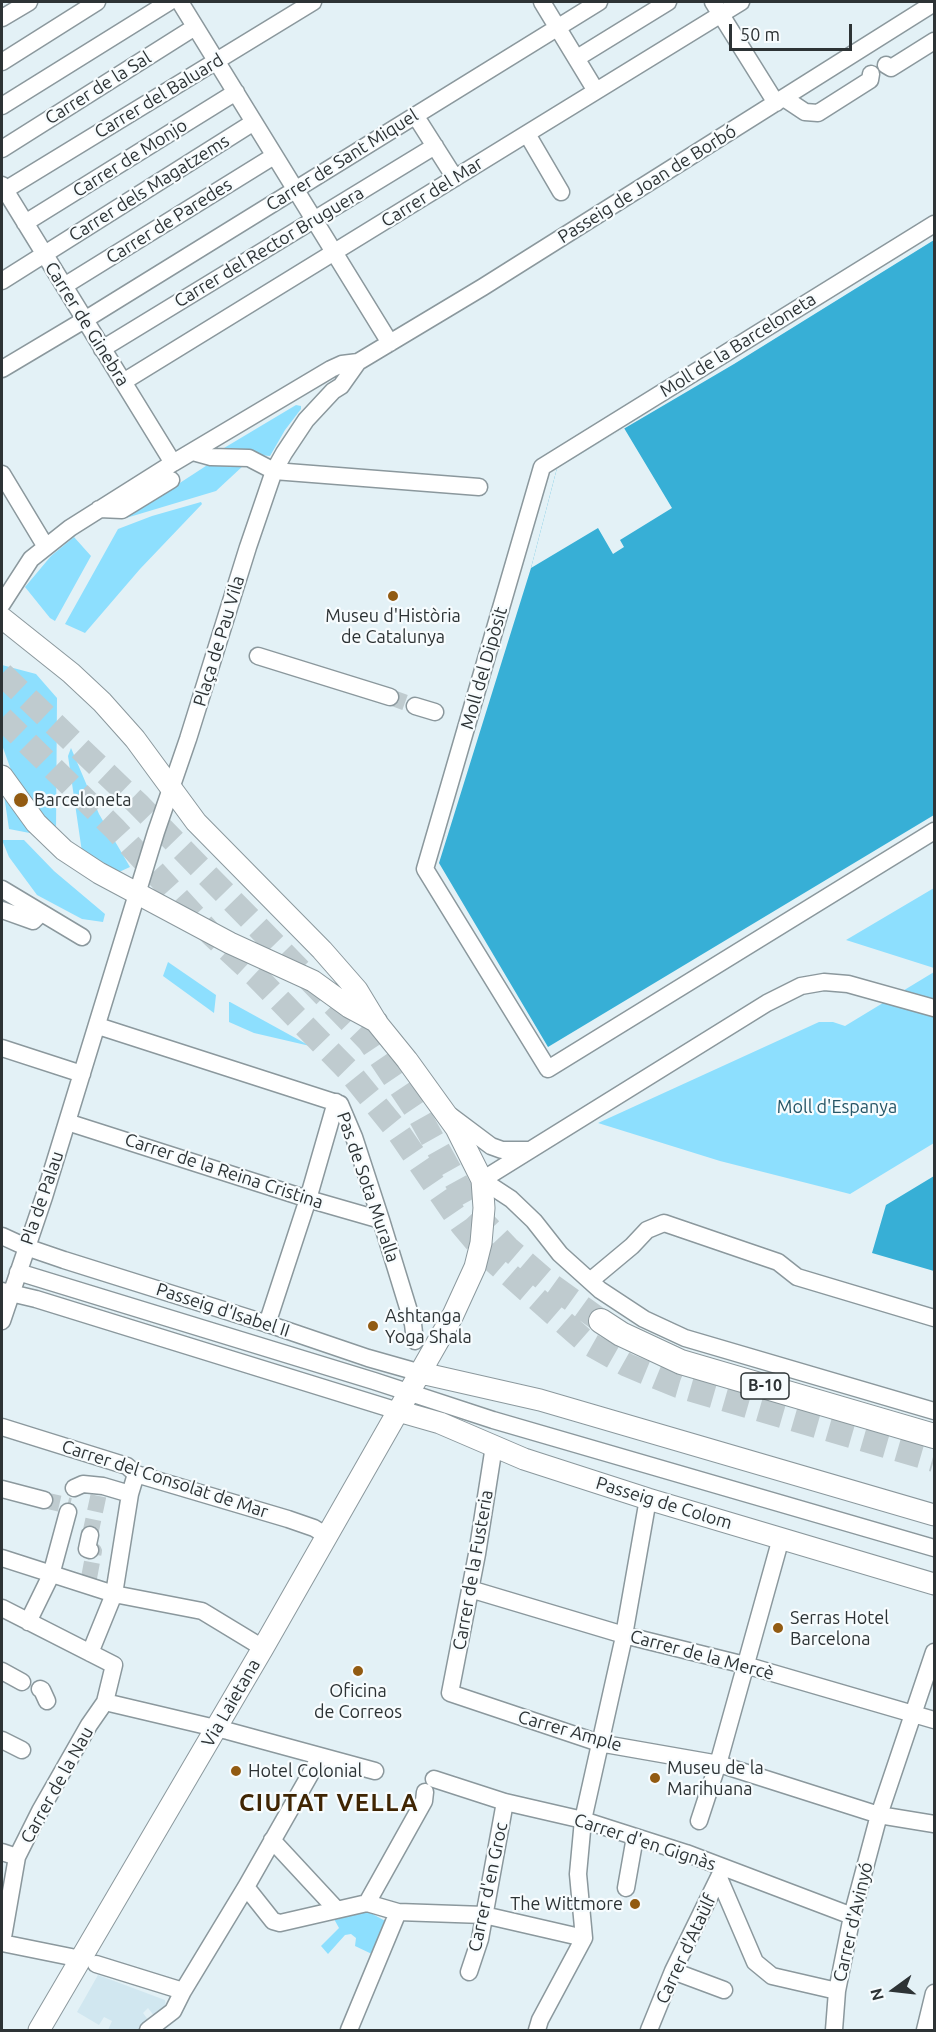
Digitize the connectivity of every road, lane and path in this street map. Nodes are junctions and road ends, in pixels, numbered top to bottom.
1 (29, 2) edge
2 (97, 2) edge
3 (169, 2) edge
4 (180, 2) edge
5 (313, 2) edge
6 (542, 2) edge
7 (599, 2) edge
8 (668, 2) edge
9 (741, 2) edge
10 (934, 3) edge
11 (717, 8) edge
12 (2, 18) edge
13 (195, 27) junction
14 (558, 27) junction
15 (934, 41) edge
16 (577, 58) junction
17 (216, 61) junction
18 (2, 62) edge
19 (886, 65) dead end
20 (871, 74) dead end
21 (596, 91) junction
22 (236, 92) junction
23 (780, 100) junction
24 (2, 106) edge
25 (415, 115) junction
26 (254, 122) junction
27 (530, 139) dead end
28 (435, 146) junction
29 (2, 149) edge
30 (274, 156) junction
31 (454, 178) junction
32 (3, 189) edge
33 (294, 190) junction
34 (561, 192) dead end
35 (314, 220) junction
36 (25, 223) junction
37 (934, 224) edge
38 (334, 253) junction
39 (44, 255) junction
40 (2, 281) edge
41 (64, 286) junction
42 (84, 320) junction
43 (390, 343) junction
44 (102, 349) junction
45 (358, 362) junction
46 (2, 369) edge
47 (123, 382) junction
48 (193, 452) junction
49 (173, 463) junction
50 (542, 467) joint
51 (274, 471) junction
52 (2, 474) edge
53 (171, 480) dead end
54 (479, 487) dead end
55 (267, 491) joint
56 (99, 509) junction
57 (46, 547) junction
58 (2, 604) edge
59 (2, 618) edge
60 (258, 656) dead end
61 (390, 697) tunnel mouth
62 (415, 706) tunnel mouth
63 (435, 712) dead end
64 (2, 776) edge
65 (171, 790) junction
66 (934, 831) edge
67 (2, 889) edge
68 (137, 895) junction
69 (2, 910) edge
70 (41, 913) junction
71 (82, 937) dead end
72 (934, 1008) edge
73 (377, 1023) junction
74 (98, 1026) junction
75 (2, 1048) edge
76 (82, 1074) junction
77 (336, 1102) junction
78 (444, 1109) junction
79 (67, 1122) junction
80 (529, 1150) junction
81 (482, 1180) junction
82 (308, 1199) junction
83 (381, 1220) junction
84 (2, 1236) edge
85 (26, 1247) junction
86 (18, 1272) junction
87 (590, 1281) junction
88 (6, 1292) edge
89 (934, 1318) edge
90 (2, 1321) edge
91 (601, 1321) tunnel mouth
92 (267, 1324) junction
93 (415, 1341) dead end
94 (421, 1373) junction
95 (410, 1392) junction
96 (398, 1411) junction
97 (934, 1411) edge
98 (2, 1427) edge
99 (934, 1436) edge
100 (494, 1446) junction
101 (108, 1460) junction
102 (136, 1474) junction
103 (75, 1488) tunnel mouth
104 (2, 1489) edge
105 (101, 1490) junction
106 (130, 1494) junction
107 (648, 1498) junction
108 (44, 1500) tunnel mouth
109 (68, 1512) dead end
110 (934, 1515) edge
111 (327, 1536) junction
112 (781, 1538) junction
113 (934, 1548) edge
114 (2, 1558) edge
115 (51, 1575) junction
116 (934, 1584) edge
117 (470, 1589) junction
118 (114, 1594) junction
119 (2, 1608) edge
120 (28, 1622) junction
121 (624, 1635) junction
122 (263, 1648) junction
123 (934, 1652) edge
124 (90, 1653) junction
125 (745, 1665) junction
126 (2, 1671) edge
127 (22, 1682) dead end
128 (450, 1693) joint
129 (105, 1702) junction
130 (912, 1713) junction
131 (934, 1720) edge
132 (216, 1728) junction
133 (2, 1740) edge
134 (599, 1743) junction
135 (21, 1750) dead end
136 (320, 1757) junction
137 (719, 1764) junction
138 (375, 1771) dead end
139 (505, 1802) junction
140 (879, 1815) junction
141 (583, 1820) junction
142 (699, 1821) dead end
143 (934, 1824) edge
144 (635, 1837) junction
145 (272, 1840) junction
146 (9, 1855) edge
147 (721, 1873) junction
148 (246, 1887) junction
149 (626, 1888) dead end
150 (368, 1904) junction
151 (337, 1910) junction
152 (398, 1912) junction
153 (484, 1915) junction
154 (852, 1916) junction
155 (584, 1938) junction
156 (2, 1943) edge
157 (89, 1961) junction
158 (673, 1971) junction
159 (469, 1972) dead end
160 (724, 1990) dead end
161 (183, 1991) junction
162 (837, 1991) junction
163 (934, 1993) edge
164 (39, 2031) edge
165 (148, 2031) edge
166 (349, 2031) edge
167 (537, 2031) edge
168 (649, 2031) edge
169 (834, 2031) edge
170 (925, 2031) edge

1 - 12 street
2 - 18 street
3 - 24 street
4 - 13 street
5 - 17 street, Carrer del Baluard
6 - 14 street
7 - 14 street, Carrer de Sant Miquel
8 - 16 street
9 - 11 street, Carrer del Mar
10 - 23 street, Passeig de Joan de Borbó
11 - 21 street, Carrer del Mar
11 - 23 street
13 - 17 street
13 - 29 street, Carrer de la Sal
14 - 16 street
14 - 25 street, Carrer de Sant Miquel
15 - 19 street
16 - 21 street
17 - 22 street
17 - 32 street, Carrer del Baluard
20 - 23 street
21 - 31 street, Carrer del Mar
22 - 26 street
22 - 36 street, Carrer de Monjo
23 - 43 street, Passeig de Joan de Borbó
25 - 28 street
25 - 33 street, Carrer de Sant Miquel
26 - 30 street
26 - 39 street, Carrer dels Magatzems
27 - 34 street
28 - 31 street
28 - 35 street, Carrer del Rector Bruguera
30 - 33 street
30 - 41 street, Carrer de Paredes
31 - 38 street, Carrer del Mar
32 - 36 street, Carrer de Ginebra
33 - 35 street
33 - 42 street, Carrer de Sant Miquel
35 - 38 street
35 - 44 street, Carrer del Rector Bruguera
36 - 39 street, Carrer de Ginebra
37 - 50 street, Moll de la Barceloneta
38 - 43 street
38 - 47 street, Carrer del Mar
39 - 40 street, Carrer dels Magatzems
39 - 41 street, Carrer de Ginebra
41 - 42 street, Carrer de Ginebra
42 - 44 street, Carrer de Ginebra
42 - 46 street, Carrer de Sant Miquel
43 - 45 street, Passeig de Joan de Borbó
44 - 47 street, Carrer de Ginebra
45 - 48 street, Passeig de Joan de Borbó
45 - 51 street, Passeig de Joan de Borbó
47 - 49 street, Carrer de Ginebra
48 - 49 street
48 - 51 street
49 - 56 street
50 - 66 street, Moll del Dipòsit
51 - 54 street
51 - 55 street, Passeig de Joan de Borbó
52 - 57 street
53 - 56 street
55 - 65 street, Plaça de Pau Vila
56 - 57 street
57 - 58 street
59 - 65 main road
60 - 61 street
62 - 63 street
64 - 68 main road
65 - 68 street, Plaça de Pau Vila
65 - 73 main road
67 - 70 street
68 - 73 main road
68 - 74 street, Pla de Palau
69 - 70 street
70 - 71 street
72 - 80 street
73 - 78 main road
74 - 76 street, Pla de Palau
74 - 77 street, Pas de Sota Muralla
75 - 76 street
76 - 79 street, Pla de Palau
77 - 82 street
77 - 83 street, Pas de Sota Muralla
78 - 80 street
78 - 81 main road
79 - 82 street, Carrer de la Reina Cristina
79 - 85 street, Pla de Palau
80 - 81 street
81 - 87 street
81 - 94 main road
82 - 83 street, Carrer de la Reina Cristina
82 - 92 street
83 - 93 street, Pas de Sota Muralla
84 - 85 street, Passeig d'Isabel II
85 - 86 street, Pla de Palau
85 - 92 street, Passeig d'Isabel II
86 - 88 street, Pla de Palau
86 - 95 street, Passeig d'Isabel II
87 - 89 street
87 - 97 street
88 - 90 street, Pla de Palau
88 - 96 street
91 - 99 highway, B-10
92 - 94 street, Passeig d'Isabel II
94 - 95 main road, Via Laietana
94 - 110 main road
95 - 96 main road, Via Laietana
95 - 113 street, Passeig de Colom
96 - 100 main road, Passeig de Colom
96 - 111 main road, Via Laietana
98 - 101 street, Carrer del Consolat de Mar
100 - 107 main road, Passeig de Colom
100 - 117 street, Carrer de la Fusteria
101 - 102 street, Carrer del Consolat de Mar
101 - 105 street
102 - 106 street
102 - 111 street, Carrer del Consolat de Mar
103 - 105 street, Carrer del Consolat de Mar
104 - 108 street
105 - 106 street, Carrer del Consolat de Mar
106 - 118 street
107 - 112 main road, Passeig de Colom
107 - 121 street
109 - 115 street
111 - 122 main road, Via Laietana
112 - 116 main road, Passeig de Colom
112 - 125 street
114 - 115 street
115 - 118 street
115 - 120 street
117 - 121 street, Carrer de la Mercè
117 - 128 street, Carrer de la Fusteria
118 - 122 street
118 - 124 street
119 - 120 street
120 - 124 street
121 - 125 street, Carrer de la Mercè
121 - 134 street
122 - 132 main road, Via Laietana
123 - 130 street, Carrer d'Avinyó
124 - 129 street, Carrer de la Nau
125 - 130 street, Carrer de la Mercè
125 - 137 street
126 - 127 street
128 - 134 street, Carrer Ample
129 - 132 street
129 - 146 street, Carrer de la Nau
130 - 131 street, Carrer de la Mercè
130 - 140 street, Carrer d'Avinyó
132 - 136 street
132 - 157 main road, Via Laietana
133 - 135 street
134 - 137 street, Carrer Ample
134 - 141 street
136 - 138 street
136 - 145 street
137 - 140 street, Carrer Ample
137 - 142 street
139 - 141 street, Carrer d'en Gignàs
139 - 150 street, Carrer d'en Gignàs
139 - 153 street, Carrer d'en Groc
140 - 143 street, Carrer Ample
140 - 154 street, Carrer d'Avinyó
141 - 144 street, Carrer d'en Gignàs
141 - 155 street
144 - 147 street, Carrer d'en Gignàs
144 - 149 street
145 - 148 street
145 - 151 street
146 - 156 street, Carrer de la Nau
147 - 154 street, Carrer d'en Gignàs
147 - 158 street, Carrer d'Ataülf
147 - 162 street
148 - 151 street
148 - 161 street
150 - 151 street
150 - 152 street
152 - 153 street
152 - 166 street
153 - 155 street
153 - 159 street, Carrer d'en Groc
154 - 162 street, Carrer d'Avinyó
155 - 167 street
156 - 157 street
157 - 161 street
157 - 164 main road, Via Laietana
158 - 160 street
158 - 168 street, Carrer d'Ataülf
161 - 165 street
162 - 169 street, Carrer d'Avinyó
163 - 170 street

